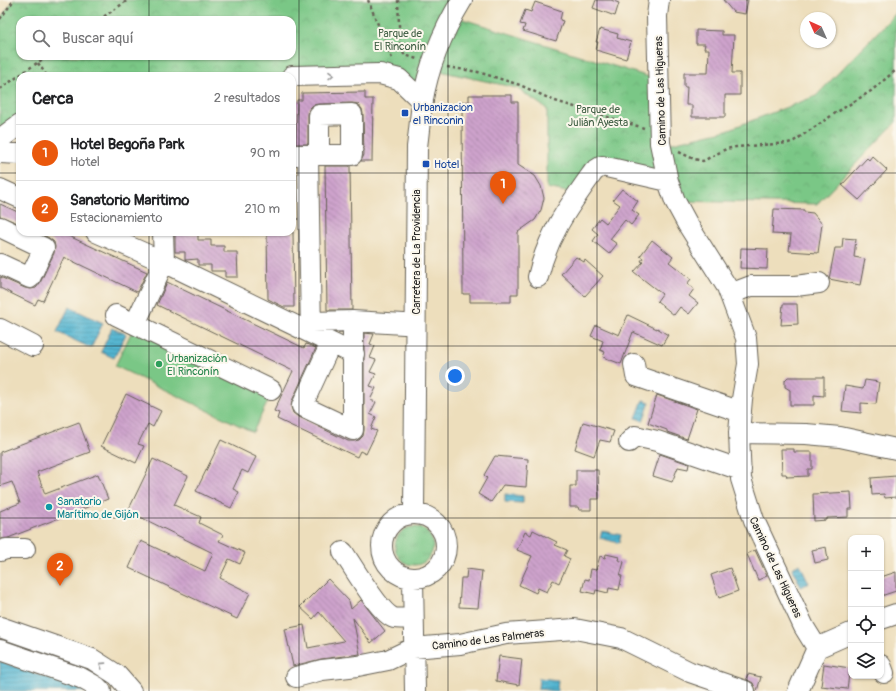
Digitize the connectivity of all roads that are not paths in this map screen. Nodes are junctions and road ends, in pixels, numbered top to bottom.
1 (462, 0) edge
2 (659, 0) edge
3 (296, 76) edge
4 (423, 102) junction
5 (16, 127) edge
6 (0, 139) edge
7 (0, 153) edge
8 (16, 154) edge
9 (306, 155) edge
10 (668, 181) junction
11 (0, 188) edge
12 (16, 196) edge
13 (0, 227) edge
14 (16, 235) edge
15 (19, 236) edge
16 (105, 236) edge
17 (164, 236) edge
18 (164, 262) junction
19 (0, 264) edge
20 (538, 277) dead end
21 (819, 283) dead end
22 (730, 294) junction
23 (116, 315) dead end
24 (353, 321) junction
25 (135, 324) junction
26 (404, 324) dead end
27 (311, 327) junction
28 (0, 329) edge
29 (331, 343) junction
30 (33, 346) dead end
31 (354, 354) junction
32 (634, 364) dead end
33 (271, 390) dead end
34 (741, 412) junction
35 (739, 433) junction
36 (628, 442) dead end
37 (896, 449) edge
38 (741, 470) junction
39 (414, 513) junction
40 (25, 549) dead end
41 (0, 551) edge
42 (343, 552) dead end
43 (413, 579) junction
44 (896, 614) edge
45 (413, 618) junction
46 (884, 618) edge
47 (0, 627) edge
48 (848, 634) edge
49 (413, 648) junction
50 (817, 648) junction
51 (0, 650) edge
52 (296, 677) dead end
53 (101, 691) edge
54 (131, 691) edge
55 (414, 691) edge
56 (745, 691) edge
57 (798, 691) edge

1 - 4 street, Carretera de La Providencia
2 - 10 street, Camino de Las Higueras
3 -> 4 street
4 - 39 street, Carretera de La Providencia
5 - 6 street
7 - 8 street
9 - 27 street
10 - 20 street
10 - 22 street, Camino de Las Higueras
11 - 12 street
13 - 14 street
15 - 19 street
16 - 18 street
17 - 18 street
18 - 25 street
18 - 27 street
21 - 22 street
22 - 34 street, Camino de Las Higueras
23 - 25 street
24 - 26 street
24 - 27 street
24 - 31 street
25 - 33 street
27 - 29 street
28 - 30 street
29 - 31 street
29 - 31 street
32 - 34 street
34 - 35 street, Camino de Las Higueras
35 - 37 street
35 - 38 street, Camino de Las Higueras
36 - 38 street
38 - 50 street, Camino de Las Higueras
39 - 43 street
39 - 43 street
40 - 41 street
42 - 45 street
43 - 45 street
44 - 46 street
45 - 49 street
54 -> 47 street
48 - 50 street
49 - 52 street, Camino de Las Palmeras
49 - 55 street
49 - 56 street, Camino de Las Palmeras
50 - 57 street
51 - 53 street

